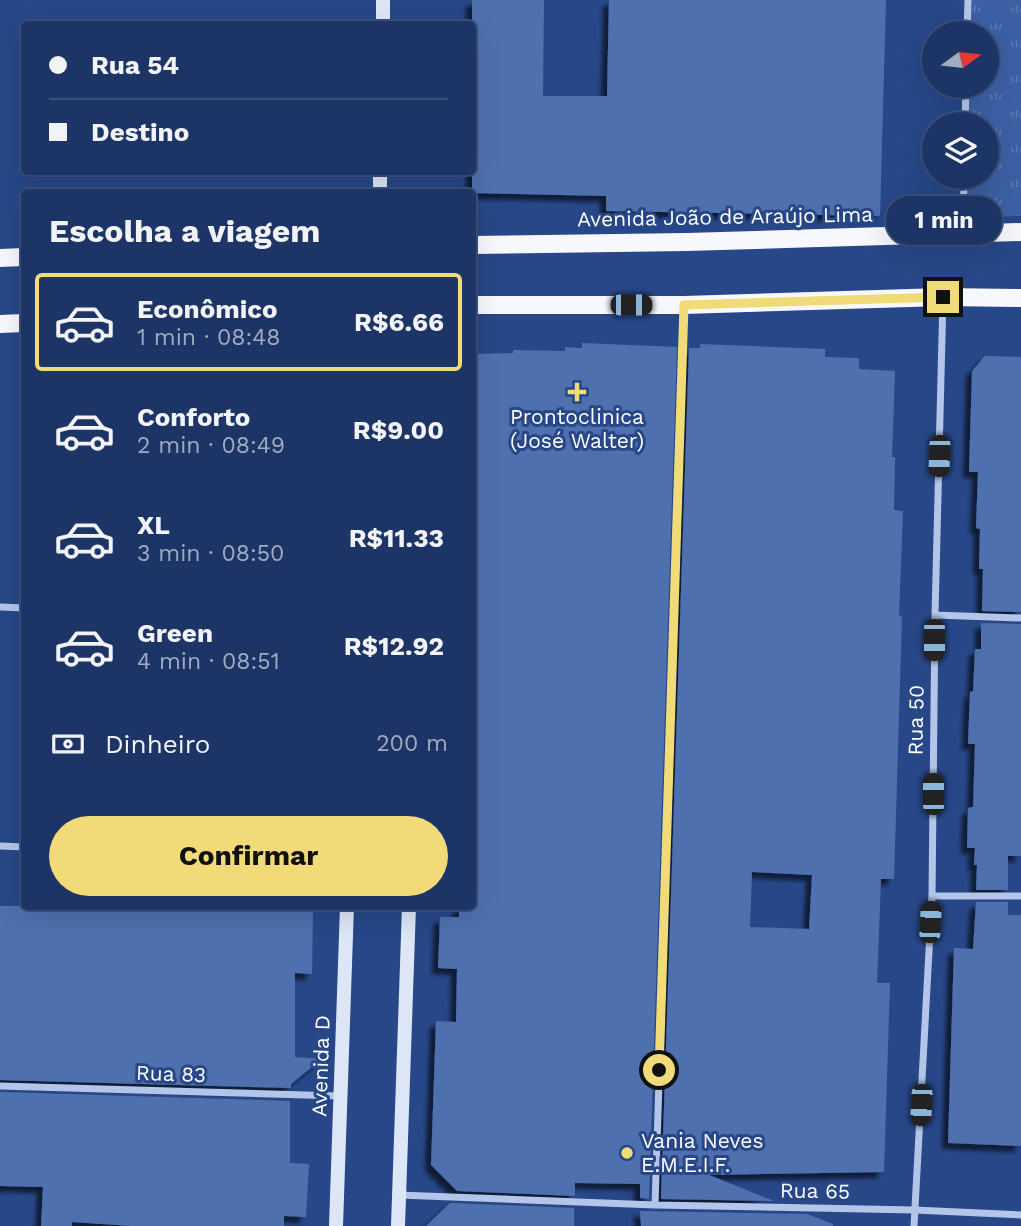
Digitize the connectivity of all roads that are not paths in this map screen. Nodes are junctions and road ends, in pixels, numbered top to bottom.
1 (383, 0) edge
2 (968, 0) edge
3 (383, 21) edge
4 (967, 21) edge
5 (964, 189) edge
6 (1021, 232) edge
7 (963, 233) junction
8 (476, 245) edge
9 (21, 257) edge
10 (0, 258) edge
11 (943, 297) junction
12 (1021, 298) edge
13 (476, 305) edge
14 (684, 305) junction
15 (21, 323) edge
16 (0, 324) edge
17 (0, 607) edge
18 (21, 608) edge
19 (935, 615) junction
20 (1021, 618) edge
21 (0, 846) edge
22 (21, 847) edge
23 (932, 896) junction
24 (1021, 896) edge
25 (347, 910) edge
26 (409, 910) edge
27 (0, 1086) edge
28 (341, 1096) junction
29 (399, 1195) junction
30 (655, 1205) junction
31 (915, 1210) junction
32 (1021, 1215) edge
33 (336, 1226) edge
34 (398, 1226) edge
35 (914, 1226) edge

1 - 3 main road
2 - 4 street
5 - 7 street
6 - 7 main road, Avenida João de Araújo Lima
7 - 8 main road, Avenida João de Araújo Lima
9 - 10 main road
11 - 12 main road
11 - 14 main road
11 - 19 street, Rua 50
13 - 14 main road
14 - 30 street
15 - 16 main road
17 - 18 street
19 - 20 street
19 - 23 street, Rua 50
21 - 22 street
23 - 24 street
23 - 31 street, Rua 50
25 - 28 main road, Avenida D
26 - 29 main road
27 - 28 street, Rua 83
28 - 33 main road, Avenida D
29 - 30 street, Rua 65
29 - 34 main road
30 - 31 street, Rua 65
31 - 32 street, Rua 65
31 - 35 street, Rua 50

